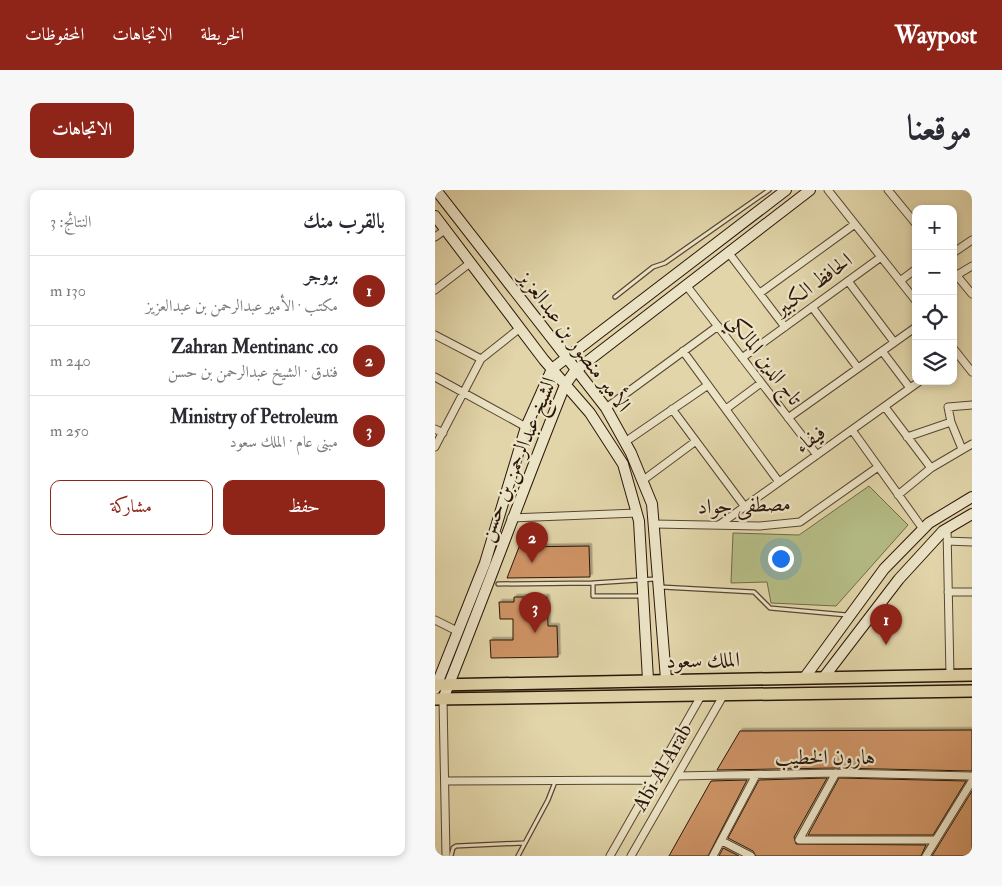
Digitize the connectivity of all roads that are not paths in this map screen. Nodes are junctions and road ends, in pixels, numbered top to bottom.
1 (436, 190) edge
2 (769, 190) edge
3 (810, 190) edge
4 (828, 190) edge
5 (892, 191) edge
6 (780, 192) edge
7 (755, 214) junction
8 (435, 216) edge
9 (912, 218) edge
10 (855, 224) junction
11 (764, 225) junction
12 (445, 230) junction
13 (435, 237) edge
14 (972, 240) edge
15 (957, 250) edge
16 (728, 252) junction
17 (881, 256) junction
18 (470, 263) junction
19 (972, 266) edge
20 (912, 272) edge
21 (957, 272) edge
22 (957, 275) edge
23 (848, 281) junction
24 (900, 281) junction
25 (686, 285) junction
26 (435, 290) edge
27 (759, 293) junction
28 (972, 294) edge
29 (912, 296) edge
30 (615, 297) dead end
31 (812, 307) junction
32 (718, 326) junction
33 (785, 327) junction
34 (520, 328) junction
35 (912, 329) edge
36 (435, 335) edge
37 (894, 342) junction
38 (683, 351) junction
39 (882, 351) junction
40 (957, 355) edge
41 (742, 358) junction
42 (481, 359) junction
43 (566, 359) junction
44 (858, 368) junction
45 (552, 369) junction
46 (575, 371) junction
47 (972, 372) edge
48 (435, 377) edge
49 (761, 383) junction
50 (565, 385) junction
51 (708, 385) junction
52 (914, 385) edge
53 (910, 388) junction
54 (463, 392) junction
55 (972, 405) edge
56 (885, 407) junction
57 (606, 408) junction
58 (726, 409) junction
59 (672, 410) junction
60 (788, 418) junction
61 (951, 422) junction
62 (526, 427) junction
63 (435, 429) edge
64 (852, 430) junction
65 (443, 433) junction
66 (907, 437) junction
67 (696, 441) junction
68 (625, 442) junction
69 (972, 444) edge
70 (435, 447) edge
71 (962, 450) junction
72 (817, 456) junction
73 (878, 467) junction
74 (931, 468) junction
75 (642, 480) junction
76 (779, 482) junction
77 (898, 495) junction
78 (972, 497) edge
79 (745, 506) junction
80 (637, 513) junction
81 (972, 514) edge
82 (511, 518) junction
83 (654, 524) junction
84 (719, 525) junction
85 (923, 529) junction
86 (947, 529) junction
87 (947, 542) junction
88 (972, 542) edge
89 (642, 580) junction
90 (593, 583) junction
91 (659, 583) junction
92 (498, 584) dead end
93 (948, 592) junction
94 (972, 592) edge
95 (643, 596) junction
96 (851, 616) junction
97 (435, 620) edge
98 (457, 631) junction
99 (829, 647) junction
100 (841, 654) junction
101 (972, 675) edge
102 (950, 676) junction
103 (805, 677) junction
104 (824, 677) junction
105 (666, 679) junction
106 (648, 680) junction
107 (439, 686) edge
108 (972, 692) edge
109 (701, 696) junction
110 (723, 696) junction
111 (439, 699) edge
112 (836, 773) junction
113 (756, 775) junction
114 (677, 776) junction
115 (972, 776) edge
116 (653, 780) junction
117 (445, 781) junction
118 (972, 781) edge
119 (555, 782) junction
120 (935, 840) junction
121 (722, 841) junction
122 (524, 843) junction
123 (446, 856) edge
124 (451, 856) edge
125 (518, 856) edge
126 (610, 856) edge
127 (631, 856) edge
128 (713, 856) edge
129 (751, 856) edge
130 (926, 856) edge

1 - 43 street, الأمير منصور بن عبدالعزيز
2 - 30 lane
3 - 11 street, الشيخ عبدالرحمن بن حسن
4 - 10 street
5 - 9 street
6 - 7 street, الشيخ عبدالرحمن بن حسن
7 - 11 street
7 - 43 street, الشيخ عبدالرحمن بن حسن
8 - 12 street, الأمير منصور بن عبدالعزيز
10 - 17 street
10 - 27 street
11 - 16 street, الشيخ عبدالرحمن بن حسن
12 - 13 street
12 - 18 street, الأمير منصور بن عبدالعزيز
14 - 15 street
16 - 25 street, الشيخ عبدالرحمن بن حسن
16 - 27 street
17 - 23 street, الحافظ الكبير
17 - 24 street
18 - 26 street
18 - 34 street, الأمير منصور بن عبدالعزيز
19 - 21 street
20 - 24 street
22 - 28 street
23 - 31 street, الحافظ الكبير
23 - 37 street
24 - 29 street
25 - 32 street, تاج الدين المالكي
25 - 46 street, الشيخ عبدالرحمن بن حسن
27 - 33 street
31 - 33 street, الحافظ الكبير
31 - 44 street
32 - 38 street
32 - 41 street, تاج الدين المالكي
33 - 41 street, الحافظ الكبير
34 - 42 street
34 - 45 street, الأمير منصور بن عبدالعزيز
35 - 37 street
36 - 42 street
37 - 39 street
38 - 51 street
38 - 57 street
39 - 44 street
39 - 53 street
40 - 47 street
41 - 49 street, تاج الدين المالكي
42 - 54 street
43 - 45 street, الشيخ عبدالرحمن بن حسن
43 - 46 street, الأمير منصور بن عبدالعزيز
44 - 60 street
45 - 50 street, الأمير منصور بن عبدالعزيز
45 - 62 street, الشيخ عبدالرحمن بن حسن
46 - 50 street, الشيخ عبدالرحمن بن حسن
46 - 57 street, الأمير منصور بن عبدالعزيز
48 - 54 street
49 - 58 street
49 - 60 street, تاج الدين المالكي
50 - 80 street, الأمير منصور بن عبدالعزيز
50 - 82 street, الشيخ عبدالرحمن بن حسن
51 - 58 street
51 - 59 street
52 - 53 street, فيفاء
53 - 56 street, فيفاء
54 - 62 street
54 - 65 street
55 - 61 street
56 - 64 street, فيفاء
56 - 66 street
57 - 68 street, الأمير منصور بن عبدالعزيز
58 - 76 street
59 - 67 street
59 - 68 street
60 - 72 street, تاج الدين المالكي
61 - 66 street
61 - 71 street
62 - 98 street, الشيخ عبدالرحمن بن حسن
63 - 65 street
64 - 72 street, فيفاء
64 - 73 street
65 - 70 street
66 - 74 street
67 - 75 street
67 - 79 street
68 - 75 street, الأمير منصور بن عبدالعزيز
69 - 71 street
71 - 74 street
72 - 76 street, فيفاء
73 - 77 street
73 - 84 street, مصطفى جواد
74 - 77 street
75 - 83 street, الأمير منصور بن عبدالعزيز
76 - 79 street, فيفاء
77 - 85 street
78 - 85 street
79 - 84 street, فيفاء
80 - 82 street
80 - 89 street, الأمير منصور بن عبدالعزيز
81 - 86 street
82 - 107 street, الشيخ عبدالرحمن بن حسن
83 - 84 street, مصطفى جواد
83 - 91 street, الأمير منصور بن عبدالعزيز
85 - 96 street
86 - 87 street
86 - 100 street
87 - 88 street
87 - 93 street
89 - 90 lane
89 - 91 lane
89 - 95 street, الأمير منصور بن عبدالعزيز
90 - 92 lane
90 - 95 lane
91 - 96 lane
91 - 105 street, الأمير منصور بن عبدالعزيز
93 - 94 street
93 - 102 street
95 - 106 street, الأمير منصور بن عبدالعزيز
96 - 99 street
97 - 98 street
98 - 107 street, الشيخ عبدالرحمن بن حسن
99 - 100 street
99 - 103 street
100 - 104 street
101 - 102 main road, الملك سعود
102 - 104 main road, الملك سعود
103 - 104 main road, الملك سعود
103 - 105 main road, الملك سعود
105 - 106 main road, الملك سعود
106 - 107 main road, الملك سعود
107 - 111 street, الشيخ عبدالرحمن بن حسن
108 - 110 main road, الملك سعود
109 - 110 main road, الملك سعود
109 - 111 main road, الملك سعود
109 - 116 street
110 - 114 street, Abi Al Arab
111 - 117 street
112 - 113 street, هارون الخطيب
112 - 115 street, هارون الخطيب
112 - 120 street
113 - 114 street, هارون الخطيب
113 - 121 street
114 - 127 street, Abi Al Arab
116 - 119 street
116 - 126 street
117 - 119 street
117 - 123 street
118 - 120 street
119 - 122 lane
120 - 130 street
121 - 128 street
121 - 129 street
122 - 124 lane
122 - 125 lane

